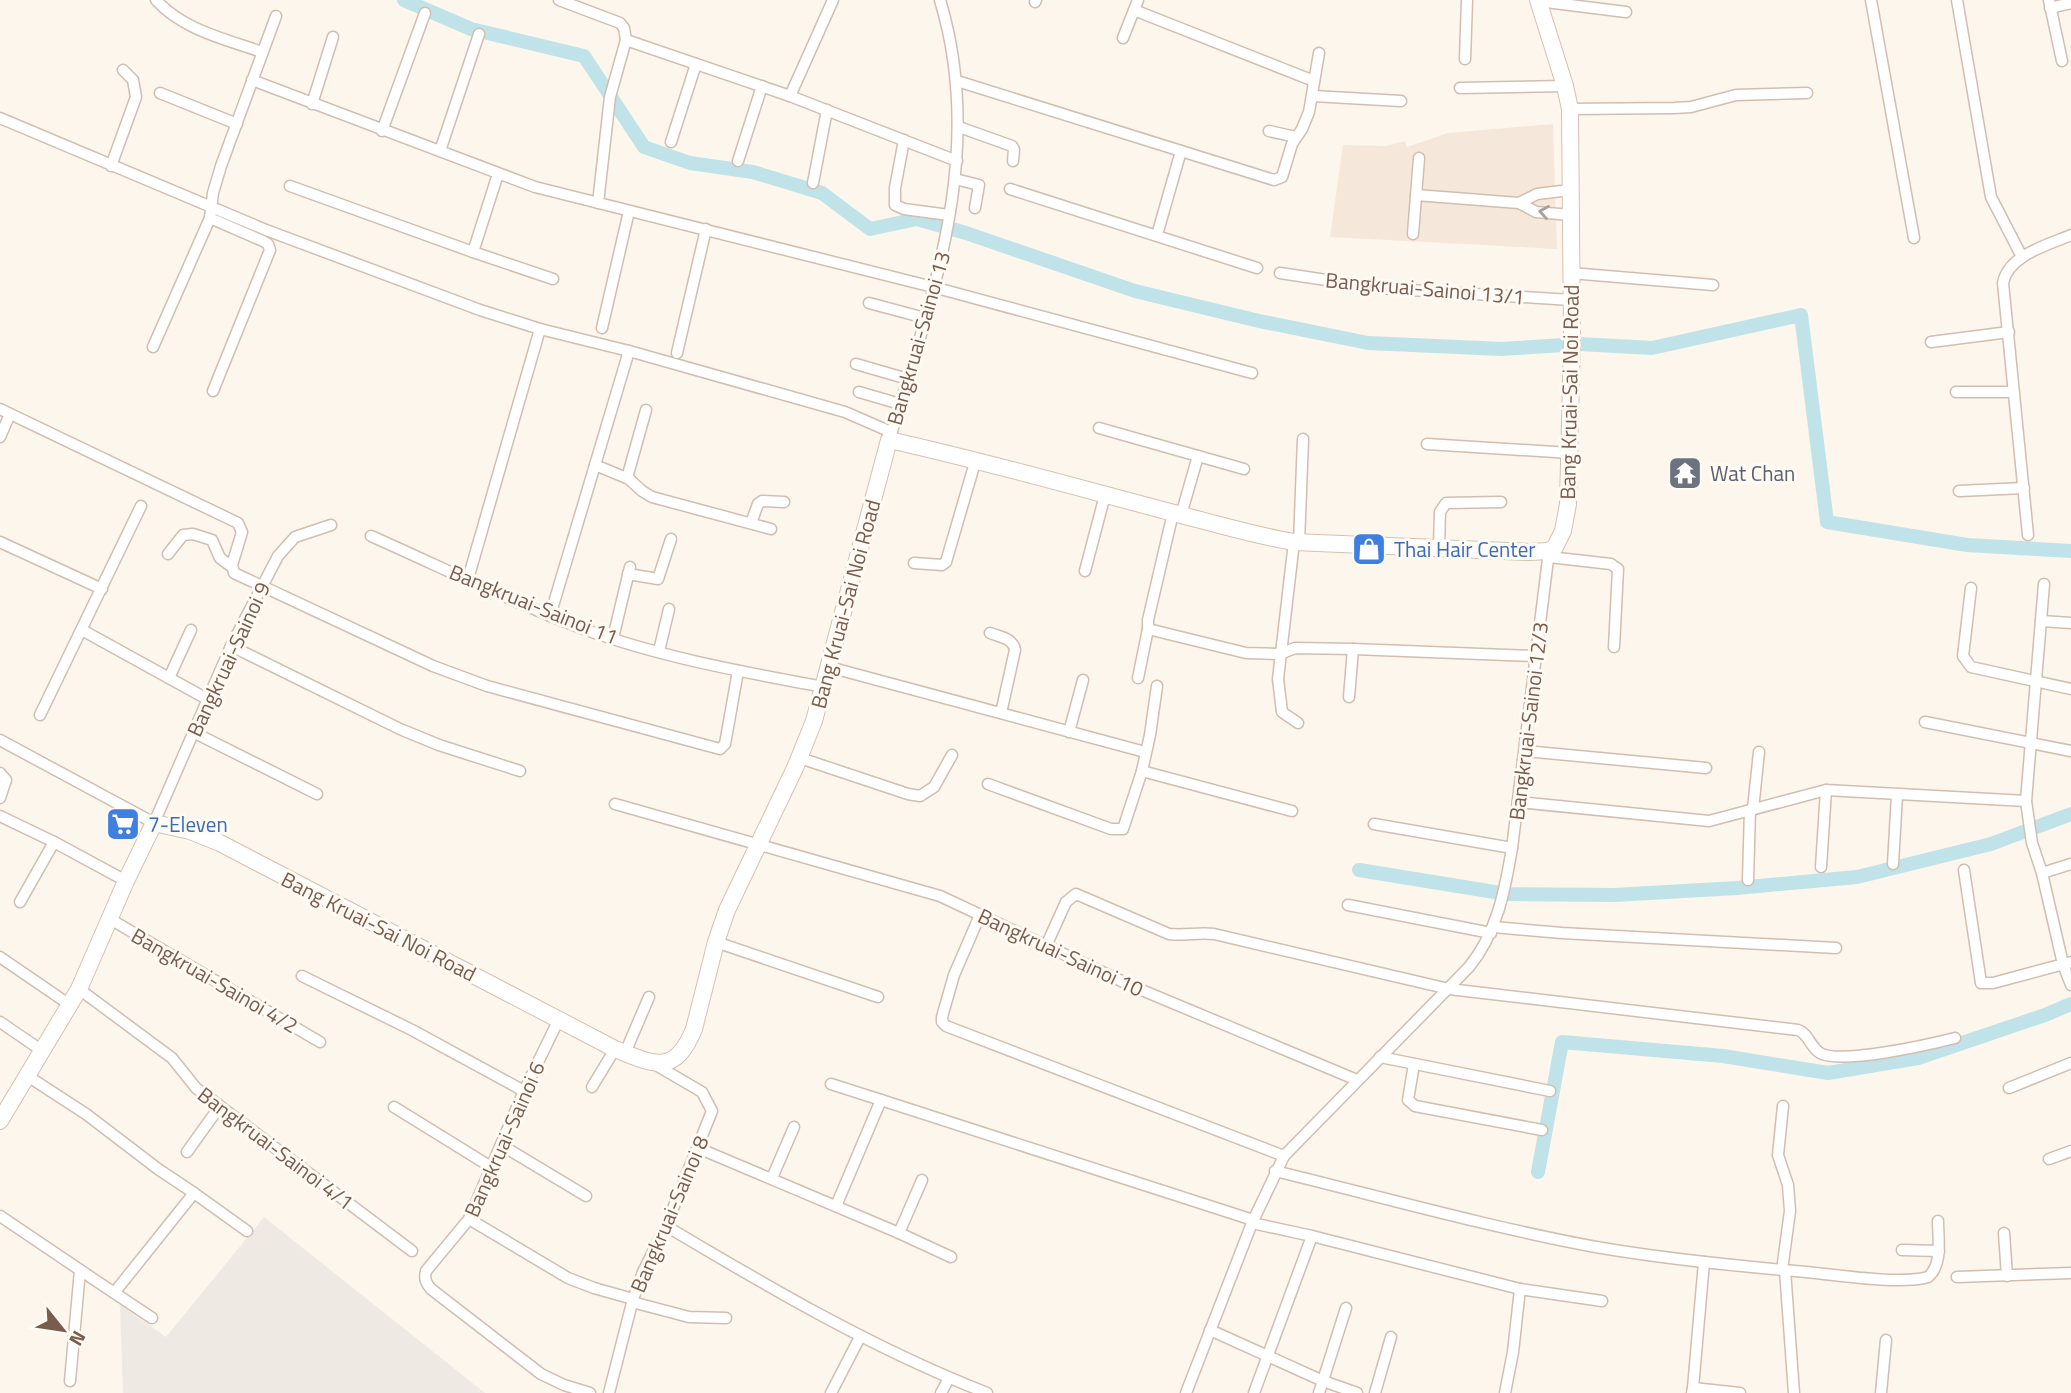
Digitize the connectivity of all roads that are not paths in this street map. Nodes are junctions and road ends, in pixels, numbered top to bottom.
1 (156, 0) edge
2 (558, 0) edge
3 (832, 0) edge
4 (940, 0) edge
5 (1468, 0) edge
6 (1538, 0) edge
7 (1871, 0) edge
8 (1957, 0) edge
9 (2071, 3) edge
10 (2050, 4) edge
11 (591, 5) edge
12 (1136, 5) edge
13 (1626, 12) dead end
14 (425, 13) dead end
15 (276, 16) dead end
16 (480, 34) dead end
17 (333, 37) dead end
18 (1123, 38) dead end
19 (626, 40) junction
20 (262, 52) junction
21 (1319, 53) dead end
22 (1465, 60) dead end
23 (2062, 61) dead end
24 (696, 64) junction
25 (123, 70) dead end
26 (253, 80) junction
27 (957, 81) junction
28 (1314, 81) junction
29 (762, 86) junction
30 (1565, 86) junction
31 (1460, 88) dead end
32 (160, 93) dead end
33 (1807, 93) dead end
34 (790, 96) junction
35 (1313, 96) junction
36 (1401, 101) dead end
37 (312, 104) junction
38 (1570, 109) junction
39 (827, 110) junction
40 (0, 118) edge
41 (237, 124) junction
42 (959, 127) junction
43 (383, 131) junction
44 (1269, 131) dead end
45 (1296, 137) junction
46 (904, 140) junction
47 (671, 142) dead end
48 (440, 151) junction
49 (1181, 151) junction
50 (1419, 158) dead end
51 (738, 161) dead end
52 (957, 161) junction
53 (1013, 161) dead end
54 (111, 166) junction
55 (498, 174) junction
56 (955, 179) junction
57 (813, 183) dead end
58 (290, 186) dead end
59 (1010, 189) dead end
60 (1570, 190) junction
61 (1416, 195) junction
62 (598, 203) junction
63 (1519, 203) junction
64 (212, 205) junction
65 (975, 208) dead end
66 (629, 211) junction
67 (1571, 215) junction
68 (949, 218) junction
69 (706, 229) junction
70 (1413, 234) dead end
71 (1157, 235) junction
72 (2071, 235) edge
73 (1914, 237) dead end
74 (473, 252) junction
75 (2022, 257) junction
76 (1257, 268) dead end
77 (1280, 273) dead end
78 (1571, 273) junction
79 (553, 279) dead end
80 (1713, 285) dead end
81 (933, 287) junction
82 (1571, 300) junction
83 (869, 303) dead end
84 (925, 318) junction
85 (602, 328) dead end
86 (540, 329) junction
87 (2008, 332) junction
88 (1931, 342) dead end
89 (153, 347) dead end
90 (629, 351) junction
91 (677, 353) dead end
92 (856, 364) dead end
93 (1252, 373) dead end
94 (908, 379) junction
95 (213, 391) dead end
96 (859, 392) dead end
97 (1956, 392) dead end
98 (2013, 392) junction
99 (900, 404) junction
100 (646, 410) dead end
101 (5, 412) edge
102 (1099, 428) dead end
103 (892, 430) junction
104 (0, 437) edge
105 (1303, 439) dead end
106 (1427, 444) dead end
107 (1571, 453) junction
108 (1198, 456) junction
109 (976, 459) junction
110 (595, 465) junction
111 (1244, 469) dead end
112 (627, 478) junction
113 (2024, 488) junction
114 (1959, 491) dead end
115 (1105, 495) junction
116 (784, 502) dead end
117 (1501, 502) dead end
118 (141, 506) dead end
119 (1177, 514) junction
120 (751, 523) junction
121 (331, 525) dead end
122 (771, 529) dead end
123 (2028, 535) dead end
124 (371, 536) dead end
125 (671, 539) dead end
126 (0, 542) edge
127 (1297, 542) junction
128 (1439, 547) junction
129 (169, 554) dead end
130 (1549, 554) junction
131 (914, 562) dead end
132 (232, 567) junction
133 (1085, 571) dead end
134 (468, 579) junction
135 (2044, 584) dead end
136 (261, 586) junction
137 (1971, 588) dead end
138 (102, 589) junction
139 (669, 609) dead end
140 (550, 616) junction
141 (2041, 621) junction
142 (2071, 623) edge
143 (82, 629) junction
144 (1148, 629) junction
145 (191, 630) dead end
146 (990, 633) dead end
147 (613, 638) junction
148 (231, 646) junction
149 (1614, 647) dead end
150 (1353, 649) junction
151 (659, 651) junction
152 (1280, 654) junction
153 (1534, 656) junction
154 (829, 667) junction
155 (738, 671) junction
156 (169, 678) junction
157 (1138, 678) dead end
158 (1083, 680) dead end
159 (2036, 681) junction
160 (1157, 686) dead end
161 (824, 687) junction
162 (2071, 689) edge
163 (1349, 697) dead end
164 (207, 699) junction
165 (1001, 713) junction
166 (40, 715) dead end
167 (1925, 722) dead end
168 (1298, 723) dead end
169 (193, 732) junction
170 (1069, 732) junction
171 (0, 740) edge
172 (2030, 742) junction
173 (1525, 751) junction
174 (2071, 751) edge
175 (1146, 752) junction
176 (1759, 752) dead end
177 (952, 755) dead end
178 (800, 758) junction
179 (1706, 768) dead end
180 (520, 771) dead end
181 (1142, 771) junction
182 (0, 773) edge
183 (988, 784) dead end
184 (1826, 790) junction
185 (317, 794) dead end
186 (1896, 795) junction
187 (0, 798) edge
188 (2026, 801) junction
189 (1518, 802) junction
190 (615, 804) dead end
191 (1752, 809) junction
192 (1292, 811) dead end
193 (0, 816) edge
194 (154, 823) junction
195 (1374, 824) dead end
196 (54, 842) junction
197 (759, 845) junction
198 (1512, 848) junction
199 (1893, 864) dead end
200 (2071, 864) edge
201 (1821, 867) dead end
202 (1964, 870) dead end
203 (2042, 873) junction
204 (1748, 880) dead end
205 (126, 881) junction
206 (20, 902) dead end
207 (1348, 905) dead end
208 (980, 915) junction
209 (110, 919) junction
210 (1492, 930) junction
211 (716, 942) junction
212 (1046, 946) junction
213 (1836, 948) dead end
214 (0, 957) edge
215 (2067, 963) edge
216 (302, 976) dead end
217 (2071, 985) edge
218 (79, 989) junction
219 (1449, 989) junction
220 (649, 997) dead end
221 (878, 997) dead end
222 (70, 1005) junction
223 (559, 1019) junction
224 (0, 1022) edge
225 (1955, 1038) dead end
226 (320, 1042) dead end
227 (41, 1050) junction
228 (620, 1051) junction
229 (1380, 1057) junction
230 (2071, 1063) edge
231 (654, 1064) junction
232 (1414, 1064) junction
233 (26, 1075) junction
234 (1357, 1080) junction
235 (831, 1084) dead end
236 (593, 1087) dead end
237 (2009, 1088) dead end
238 (524, 1091) junction
239 (1550, 1091) dead end
240 (880, 1100) junction
241 (1783, 1105) dead end
242 (220, 1106) junction
243 (394, 1107) dead end
244 (0, 1121) edge
245 (794, 1127) dead end
246 (1542, 1130) dead end
247 (502, 1145) junction
248 (698, 1148) junction
249 (2071, 1151) edge
250 (187, 1152) dead end
251 (1284, 1156) junction
252 (2049, 1158) dead end
253 (491, 1167) junction
254 (1275, 1171) junction
255 (772, 1178) junction
256 (922, 1180) dead end
257 (194, 1193) junction
258 (586, 1196) dead end
259 (836, 1206) junction
260 (0, 1216) edge
261 (469, 1219) junction
262 (1252, 1221) junction
263 (1938, 1221) dead end
264 (666, 1226) junction
265 (247, 1231) dead end
266 (899, 1233) junction
267 (2004, 1233) dead end
268 (1312, 1236) junction
269 (1902, 1250) dead end
270 (412, 1251) dead end
271 (1938, 1251) junction
272 (951, 1257) dead end
273 (1704, 1262) junction
274 (80, 1270) junction
275 (1783, 1270) junction
276 (2071, 1273) edge
277 (2007, 1276) junction
278 (1957, 1277) dead end
279 (1520, 1289) junction
280 (114, 1293) junction
281 (633, 1300) junction
282 (1602, 1301) dead end
283 (1346, 1307) dead end
284 (152, 1318) dead end
285 (726, 1318) dead end
286 (1210, 1330) junction
287 (860, 1337) junction
288 (1391, 1337) dead end
289 (1886, 1340) dead end
290 (1268, 1356) junction
291 (948, 1378) junction
292 (69, 1381) dead end
293 (1323, 1381) junction
294 (1693, 1390) edge
295 (590, 1393) edge
296 (609, 1393) edge
297 (831, 1393) edge
298 (941, 1393) edge
299 (987, 1393) edge
300 (1186, 1393) edge
301 (1254, 1393) edge
302 (1319, 1393) edge
303 (1357, 1393) edge
304 (1375, 1393) edge
305 (1505, 1393) edge
306 (1740, 1393) edge
307 (1794, 1393) edge
308 (1881, 1393) edge

1 - 20 street
2 - 11 street
3 - 34 street
4 - 27 street, Bangkruai-Sainoi 13
5 - 22 street
6 - 13 street
6 - 30 main road, Bang Kruai-Sai Noi Road
7 - 73 street
8 - 75 street
9 - 10 street
10 - 23 street
11 - 19 street
12 - 18 street
12 - 28 street
14 - 43 street
15 - 20 street
16 - 48 street
17 - 37 street
19 - 24 street
19 - 62 street
20 - 26 street
21 - 28 street
24 - 29 street
24 - 47 street
25 - 54 street
26 - 37 street
26 - 41 street
27 - 42 street, Bangkruai-Sainoi 13
27 - 49 street
28 - 35 street
29 - 34 street
29 - 51 street
30 - 31 street
30 - 38 main road, Bang Kruai-Sai Noi Road
32 - 41 street
33 - 38 street
34 - 39 street
35 - 36 street
35 - 45 street
37 - 43 street
38 - 60 main road, Bang Kruai-Sai Noi Road
39 - 46 street
39 - 57 street
40 - 54 street
41 - 64 street
42 - 52 street, Bangkruai-Sainoi 13
42 - 53 street
43 - 48 street
44 - 45 street
45 - 49 street
46 - 52 street
46 - 68 street
48 - 55 street
49 - 71 street
50 - 61 street
52 - 56 street, Bangkruai-Sainoi 13
54 - 64 street
55 - 62 street
55 - 74 street
56 - 65 street
56 - 68 street, Bangkruai-Sainoi 13
58 - 74 street
59 - 71 street
60 - 63 street
60 - 67 main road, Bang Kruai-Sai Noi Road
61 - 63 street
61 - 70 street
62 - 66 street
67 -> 63 street
64 - 86 street
64 - 89 street
64 - 95 street
66 - 69 street
66 - 85 street
67 - 78 main road, Bang Kruai-Sai Noi Road
68 - 81 street, Bangkruai-Sainoi 13
69 - 81 street
69 - 91 street
71 - 76 street
72 - 75 street
74 - 79 street
75 - 87 street
77 - 82 street, Bangkruai-Sainoi 13/1
78 - 80 street
78 - 82 main road, Bang Kruai-Sai Noi Road
81 - 84 street, Bangkruai-Sainoi 13
81 - 93 street
82 - 107 main road, Bang Kruai-Sai Noi Road
83 - 84 street
84 - 94 street, Bangkruai-Sainoi 13
86 - 90 street
86 - 134 street
87 - 88 street
87 - 98 street
90 - 103 street
90 - 110 street
92 - 94 street
94 - 99 street, Bangkruai-Sainoi 13
96 - 99 street
97 - 98 street
98 - 113 street
99 - 103 street, Bangkruai-Sainoi 13
100 - 112 street
101 - 104 street
101 - 132 street
102 - 108 street
103 - 109 main road
103 - 154 main road, Bang Kruai-Sai Noi Road
105 - 127 street
106 - 107 street
107 - 130 main road, Bang Kruai-Sai Noi Road
108 - 111 street
108 - 119 street
109 - 115 main road
109 - 131 street
110 - 112 street
110 - 140 street
112 - 120 street
113 - 114 street
113 - 123 street
115 - 119 main road
115 - 133 street
116 - 120 street
117 - 128 street
118 - 138 street
119 - 127 main road
119 - 144 street
120 - 122 street
121 - 136 street, Bangkruai-Sainoi 9
124 - 134 street, Bangkruai-Sainoi 11
125 - 147 street
126 - 138 street
127 - 128 main road
127 - 152 street
128 - 130 main road
129 - 132 street
130 - 149 street
130 - 153 street, Bangkruai-Sainoi 12/3
132 - 136 street
134 - 140 street, Bangkruai-Sainoi 11
135 - 141 street
136 - 148 street, Bangkruai-Sainoi 9
136 - 155 street
137 - 159 street
138 - 143 street
139 - 151 street
140 - 147 street, Bangkruai-Sainoi 11
141 - 142 street
141 - 159 street
143 - 156 street
143 - 166 street
144 - 152 street
144 - 157 street
145 - 156 street
146 - 165 street
147 - 151 street, Bangkruai-Sainoi 11
148 - 164 street, Bangkruai-Sainoi 9
148 - 180 street
150 - 152 street
150 - 153 street
150 - 163 street
151 - 155 street, Bangkruai-Sainoi 11
152 - 168 street
153 - 173 street, Bangkruai-Sainoi 12/3
154 - 161 main road, Bang Kruai-Sai Noi Road
154 - 165 street
155 - 161 street, Bangkruai-Sainoi 11
156 - 164 street
158 - 170 street
159 - 162 street
159 - 172 street
160 - 175 street
161 - 178 main road, Bang Kruai-Sai Noi Road
164 - 169 street, Bangkruai-Sainoi 9
165 - 170 street
167 - 172 street
169 - 185 street
169 - 194 street, Bangkruai-Sainoi 9
170 - 175 street
171 - 194 street
172 - 174 street
172 - 188 street
173 - 179 street
173 - 189 street, Bangkruai-Sainoi 12/3
175 - 181 street
176 - 191 street
177 - 178 street
178 - 197 main road, Bang Kruai-Sai Noi Road
181 - 183 street
181 - 192 street
182 - 187 street
184 - 186 street
184 - 191 street
184 - 201 street
186 - 188 street
186 - 199 street
188 - 203 street
189 - 191 street
189 - 198 street, Bangkruai-Sainoi 12/3
190 - 197 street, Bangkruai-Sainoi 10
191 - 204 street
193 - 196 street
194 - 205 main road
194 - 223 main road, Bang Kruai-Sai Noi Road
195 - 198 street
196 - 205 street
196 - 206 street
197 - 208 street, Bangkruai-Sainoi 10
197 - 211 main road, Bang Kruai-Sai Noi Road
198 - 210 street, Bangkruai-Sainoi 12/3
200 - 203 street
202 - 215 street
203 - 215 street
205 - 209 main road
207 - 210 street
208 - 212 street, Bangkruai-Sainoi 10
208 - 251 street
209 - 218 main road
209 - 226 street, Bangkruai-Sainoi 4/2
210 - 213 street
210 - 219 street, Bangkruai-Sainoi 12/3
211 - 221 street
211 - 231 main road, Bang Kruai-Sai Noi Road
212 - 219 street
212 - 234 street, Bangkruai-Sainoi 10
214 - 222 street
215 - 217 street
216 - 238 street
218 - 222 main road
218 - 242 street, Bangkruai-Sainoi 4/1
219 - 225 street
219 - 229 street, Bangkruai-Sainoi 12/3
220 - 228 street
222 - 227 main road
223 - 228 main road, Bang Kruai-Sai Noi Road
223 - 238 street, Bangkruai-Sainoi 6
224 - 227 street
227 - 233 main road
228 - 231 main road, Bang Kruai-Sai Noi Road
228 - 236 street
229 - 232 street
229 - 234 street, Bangkruai-Sainoi 12/3
230 - 237 street
231 - 248 street, Bangkruai-Sainoi 8
232 - 239 street
232 - 246 street
233 - 244 main road
233 - 257 street
234 - 251 street, Bangkruai-Sainoi 12/3
235 - 240 street
238 - 247 street, Bangkruai-Sainoi 6
240 - 259 street
240 - 262 street
241 - 275 street
242 - 250 street
242 - 270 street, Bangkruai-Sainoi 4/1
243 - 253 street
245 - 255 street
247 - 253 street, Bangkruai-Sainoi 6
247 - 258 street
248 - 255 street
248 - 264 street, Bangkruai-Sainoi 8
249 - 252 street
251 - 254 street, Bangkruai-Sainoi 12/3
253 - 261 street, Bangkruai-Sainoi 6
254 - 262 street, Bangkruai-Sainoi 12/3
254 - 273 street
255 - 259 street
256 - 266 street
257 - 265 street
257 - 280 street
259 - 266 street
260 - 274 street
261 - 281 street
261 - 295 street, Bangkruai-Sainoi 6
262 - 268 street
262 - 286 street, Bangkruai-Sainoi 12/3
263 - 271 street
264 - 281 street, Bangkruai-Sainoi 8
264 - 287 street
266 - 272 street
267 - 277 street
268 - 279 street
268 - 290 street
269 - 271 street
271 - 275 street
273 - 275 street
273 - 294 street
274 - 280 street
274 - 292 street
275 - 307 street
276 - 277 street
277 - 278 street
279 - 282 street
279 - 305 street
280 - 284 street
281 - 285 street
281 - 296 street, Bangkruai-Sainoi 8
283 - 293 street
286 - 290 street
286 - 300 street, Bangkruai-Sainoi 12/3
287 - 291 street
287 - 297 street
288 - 304 street
289 - 308 street
290 - 293 street
290 - 301 street
291 - 298 street
291 - 299 street
293 - 302 street
293 - 303 street
294 - 306 street

